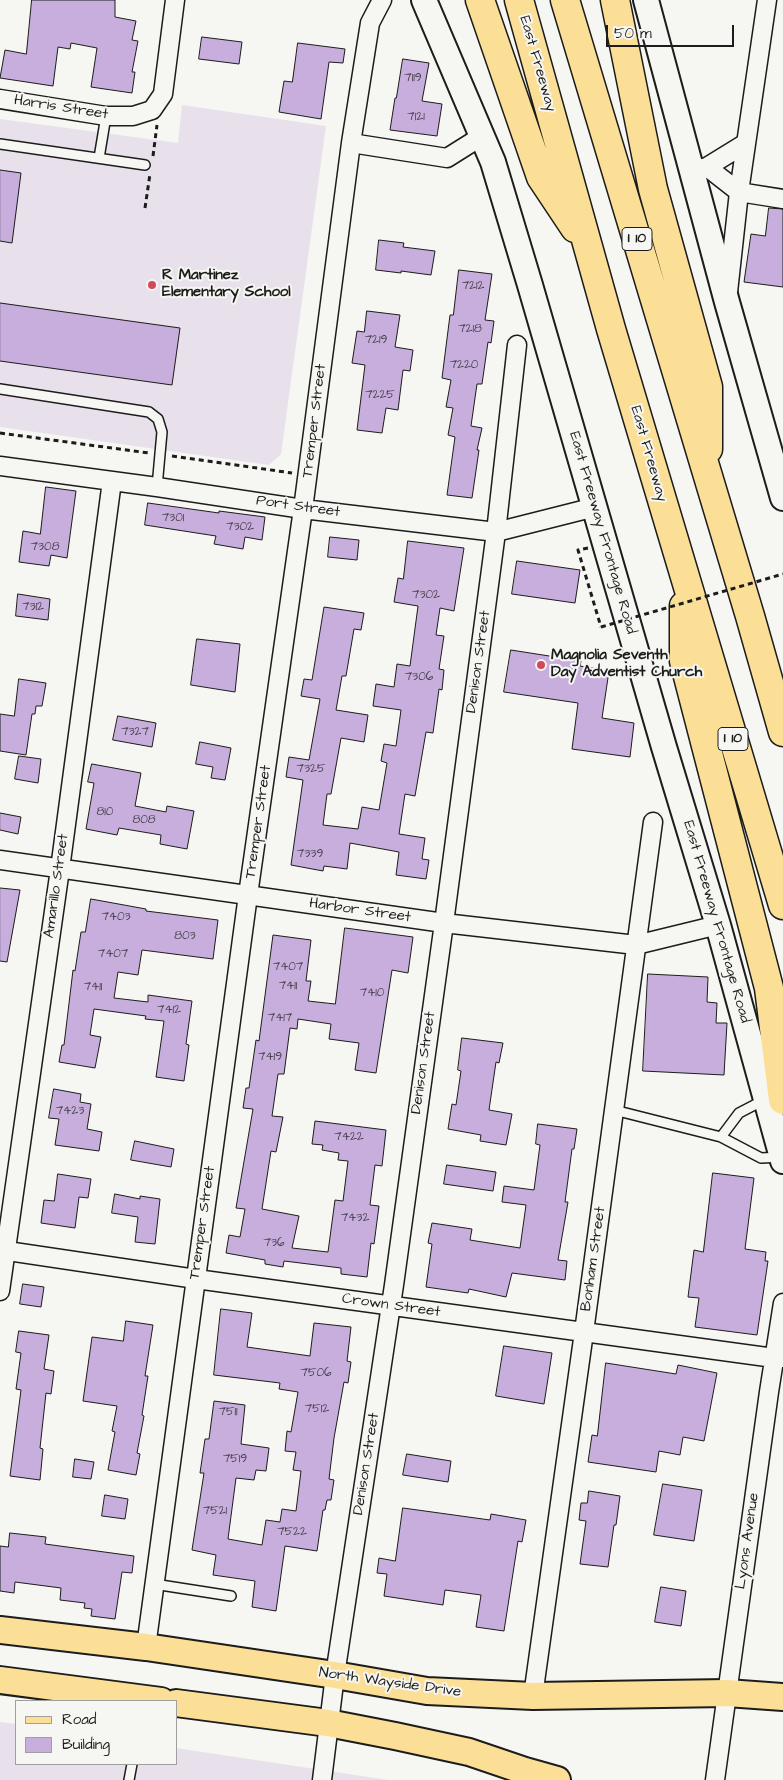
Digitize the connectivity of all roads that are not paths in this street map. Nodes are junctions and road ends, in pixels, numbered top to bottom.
1 (175, 0) edge
2 (382, 0) edge
3 (424, 0) edge
4 (480, 0) edge
5 (519, 0) edge
6 (566, 0) edge
7 (615, 0) edge
8 (646, 0) edge
9 (767, 0) edge
10 (0, 98) edge
11 (106, 116) junction
12 (482, 136) junction
13 (350, 143) junction
14 (0, 144) edge
15 (746, 144) junction
16 (99, 158) junction
17 (145, 165) dead end
18 (700, 169) junction
19 (739, 192) junction
20 (783, 199) edge
21 (589, 251) junction
22 (727, 302) junction
23 (516, 345) dead end
24 (0, 389) edge
25 (0, 466) edge
26 (708, 478) junction
27 (112, 481) junction
28 (157, 487) junction
29 (783, 498) edge
30 (595, 507) junction
31 (303, 509) junction
32 (496, 532) junction
33 (683, 572) junction
34 (775, 689) edge
35 (783, 732) edge
36 (653, 822) dead end
37 (0, 860) edge
38 (60, 869) junction
39 (248, 895) junction
40 (783, 905) edge
41 (444, 923) junction
42 (718, 925) junction
43 (636, 945) junction
44 (775, 1099) edge
45 (614, 1110) junction
46 (721, 1137) junction
47 (782, 1159) edge
48 (3, 1250) edge
49 (196, 1279) junction
50 (0, 1291) edge
51 (783, 1303) edge
52 (391, 1306) junction
53 (584, 1332) junction
54 (779, 1358) edge
55 (154, 1584) junction
56 (231, 1596) dead end
57 (0, 1630) edge
58 (146, 1647) junction
59 (335, 1675) junction
60 (0, 1680) edge
61 (727, 1693) junction
62 (533, 1696) junction
63 (782, 1697) edge
64 (147, 1700) edge
65 (178, 1703) edge
66 (328, 1723) junction
67 (132, 1765) edge
68 (524, 1776) edge
69 (129, 1780) edge
70 (322, 1780) edge
71 (557, 1780) edge
72 (715, 1780) edge

1 - 11 street, Harris Street
2 - 13 street, Tremper Street
3 - 12 main road, East Freeway Frontage Road
4 - 21 highway
5 - 21 highway, East Freeway / I 10
6 - 26 highway, I 10
7 - 26 highway
8 - 18 main road
9 - 15 street
10 - 11 street, Harris Street
11 - 16 lane
12 - 13 street
12 - 30 main road, East Freeway Frontage Road
13 - 31 street, Tremper Street
14 - 16 lane
15 - 18 street
15 - 19 street
16 - 17 lane
18 - 19 street
18 - 22 main road
19 - 20 street
19 - 22 street
21 - 33 highway, East Freeway / I 10
22 - 29 main road
23 - 32 street, Denison Street
24 - 28 lane
25 - 27 street, Port Street
26 - 34 highway, I 10
27 - 28 street, Port Street
27 - 38 street, Amarillo Street
28 - 31 street, Port Street
30 - 32 street, Port Street
30 - 42 main road, East Freeway Frontage Road
31 - 32 street, Port Street
31 - 39 street, Tremper Street
32 - 41 street, Denison Street
33 - 40 highway, East Freeway / I 10
33 - 44 highway
34 - 35 highway, I 10
36 - 43 street, Bonham Street
37 - 38 street, Harbor Street
38 - 39 street, Harbor Street
38 - 48 street, Amarillo Street
39 - 41 street, Harbor Street
39 - 49 street, Tremper Street
41 - 43 street, Harbor Street
41 - 52 street, Denison Street
42 - 43 street, Harbor Street
42 - 44 main road, East Freeway Frontage Road
43 - 45 street, Bonham Street
44 - 46 lane
44 - 47 main road, East Freeway Frontage Road
45 - 46 lane
45 - 53 street, Bonham Street
46 - 47 lane
48 - 49 street, Crown Street
48 - 50 street, Amarillo Street
49 - 52 street, Crown Street
49 - 55 street, Tremper Street
51 - 54 street, Lyons Avenue
52 - 53 street, Crown Street
52 - 59 street, Denison Street
53 - 54 street, Crown Street
53 - 62 street, Bonham Street
54 - 61 street, Lyons Avenue
55 - 56 lane
55 - 58 street, Tremper Street
57 - 58 main road, North Wayside Drive
58 - 59 main road, North Wayside Drive
59 - 62 main road, North Wayside Drive
59 - 66 street, Denison Street
60 - 64 main road
61 - 62 main road, North Wayside Drive
61 - 63 main road, North Wayside Drive
61 - 72 street, Lyons Avenue
65 - 66 main road
66 - 68 main road
66 - 70 street, Denison Street
67 - 69 lane
68 - 71 main road

